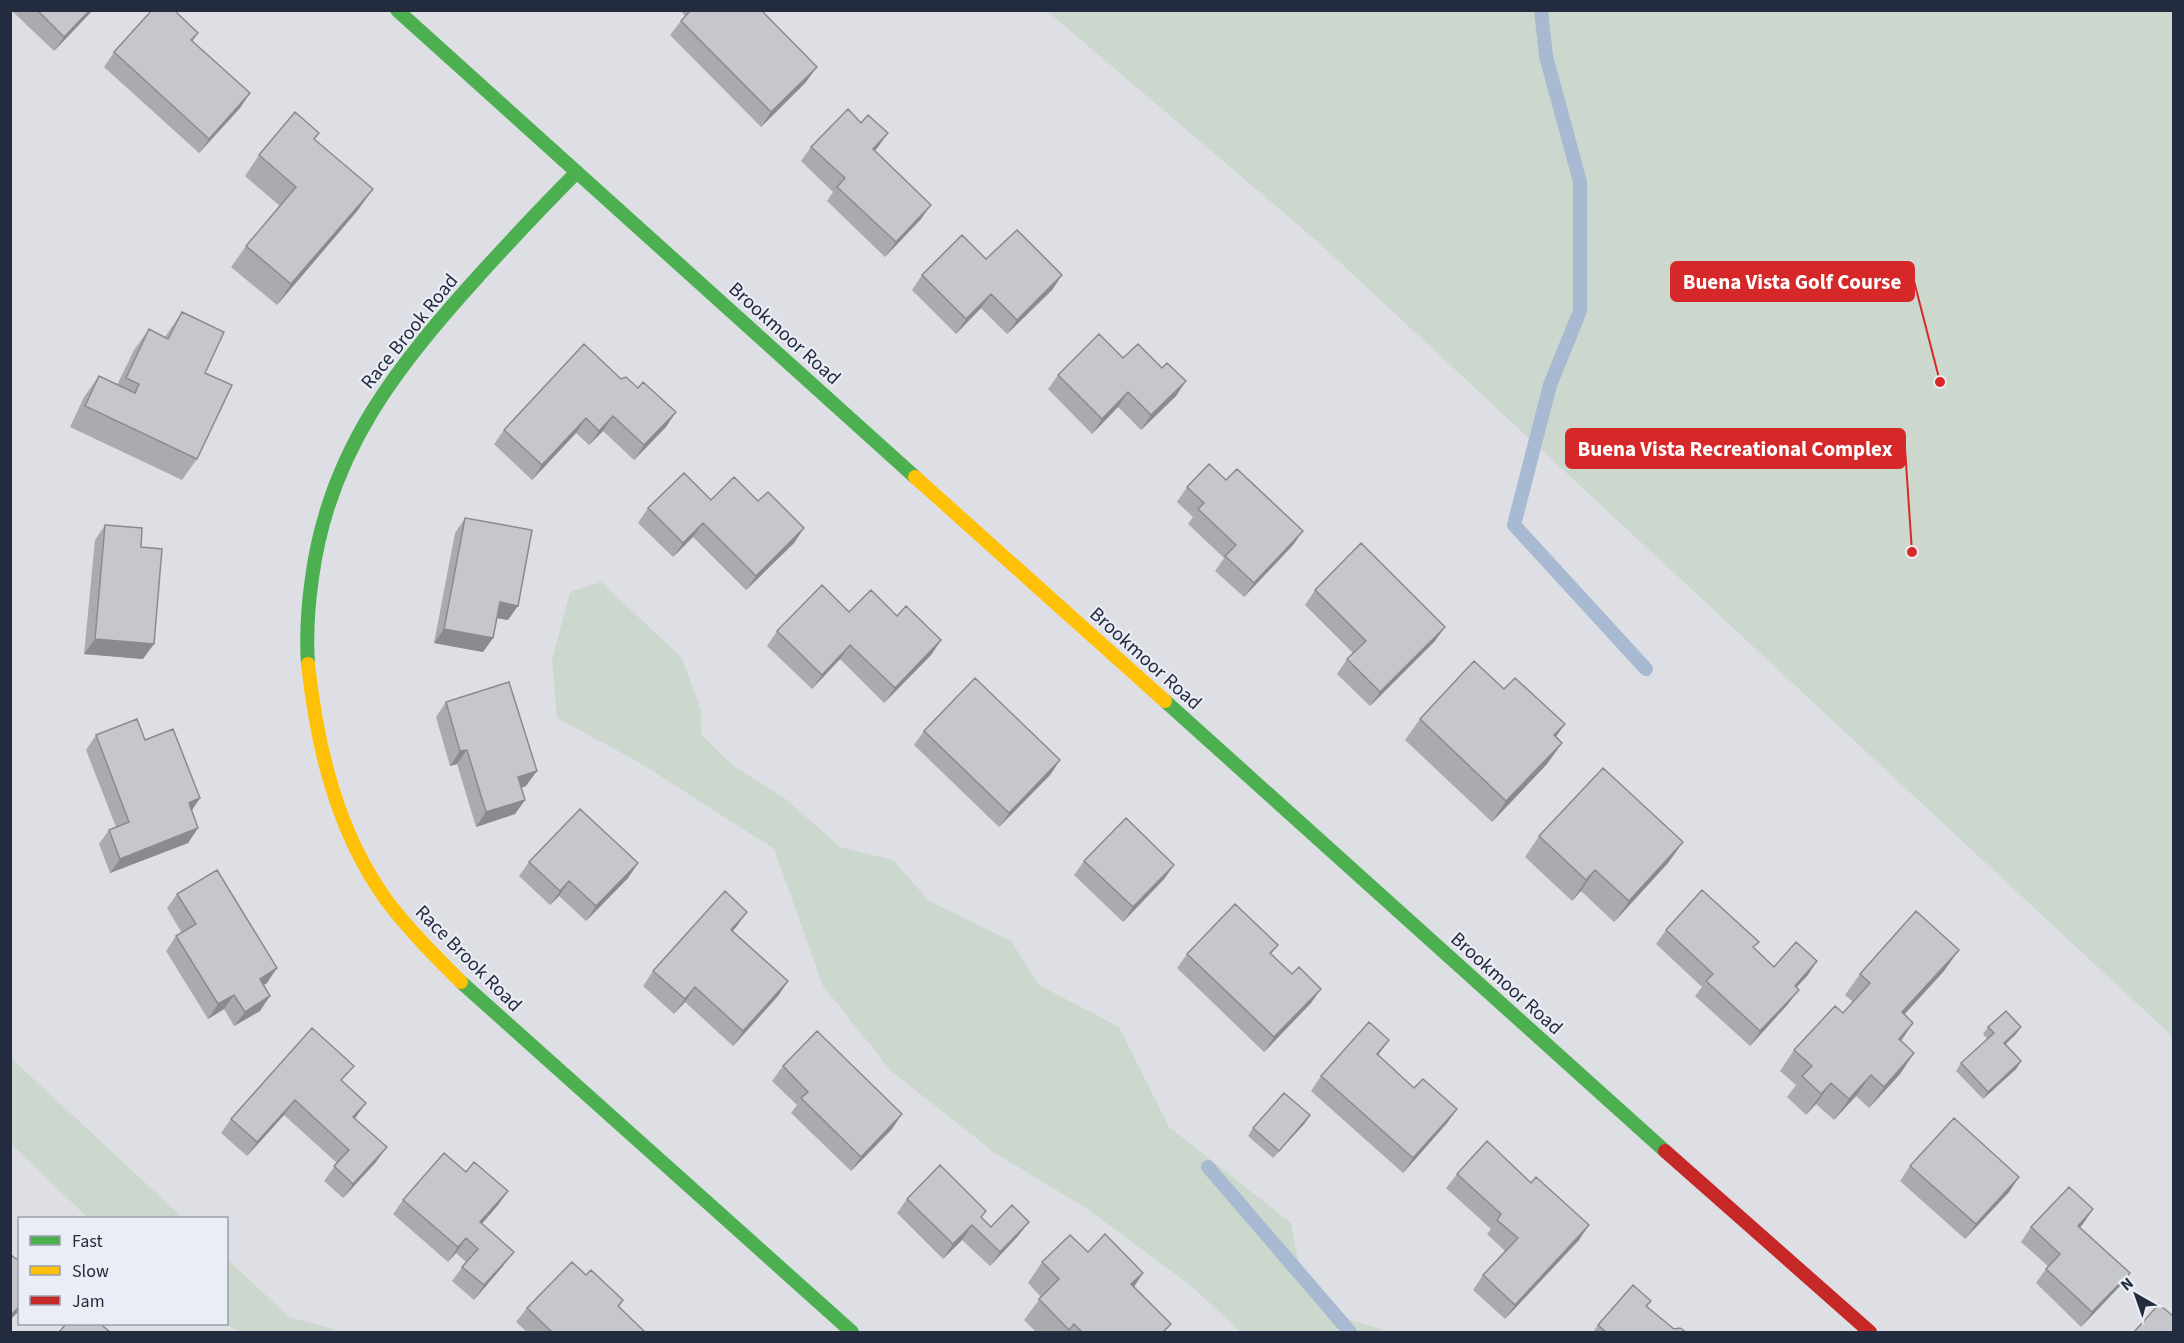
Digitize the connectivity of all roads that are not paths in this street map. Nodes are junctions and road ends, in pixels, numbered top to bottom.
1 (397, 10) edge
2 (577, 172) junction
3 (852, 1332) edge
4 (1870, 1332) edge

1 - 2 street, Brookmoor Road
2 - 3 street, Race Brook Road
2 - 4 street, Brookmoor Road

